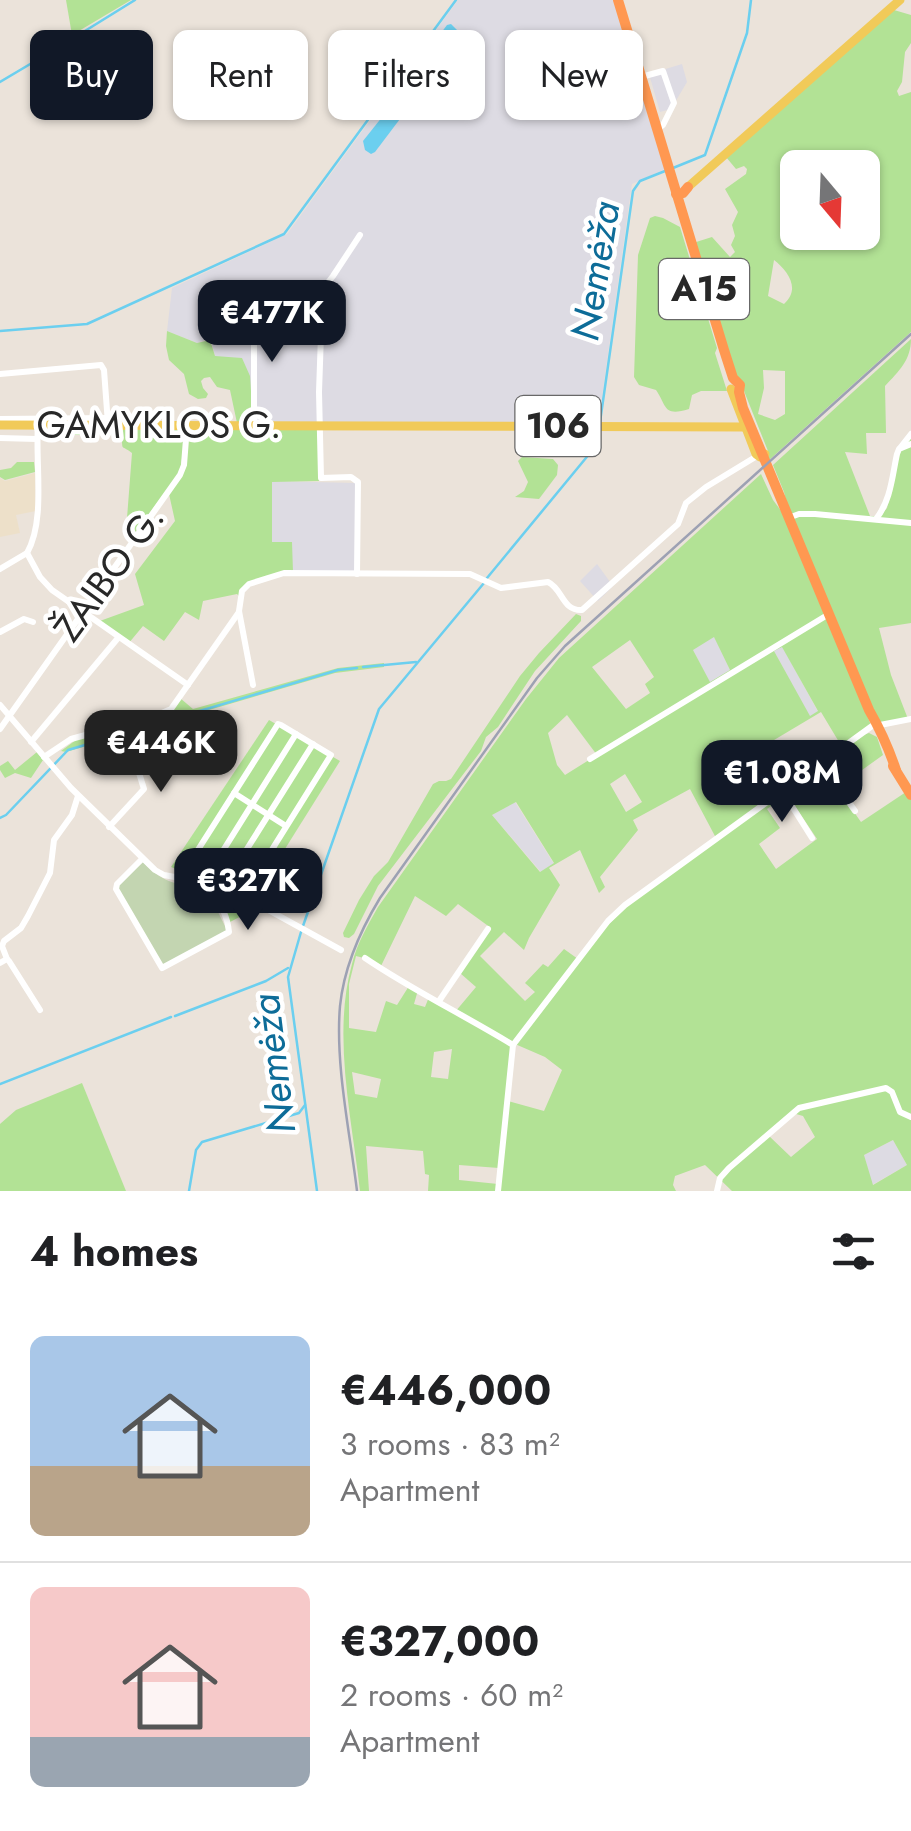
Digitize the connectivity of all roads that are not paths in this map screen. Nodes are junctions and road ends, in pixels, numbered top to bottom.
1 (618, 0) edge
2 (900, 0) edge
3 (627, 30) edge
4 (643, 77) edge
5 (643, 85) edge
6 (656, 129) junction
7 (680, 190) junction
8 (360, 235) dead end
9 (264, 296) dead end
10 (0, 374) edge
11 (735, 387) junction
12 (108, 421) junction
13 (0, 422) edge
14 (38, 424) junction
15 (188, 424) junction
16 (254, 425) junction
17 (318, 425) junction
18 (745, 427) junction
19 (911, 434) edge
20 (0, 438) edge
21 (37, 439) junction
22 (911, 444) edge
23 (899, 450) junction
24 (759, 454) junction
25 (788, 518) junction
26 (876, 520) junction
27 (911, 522) edge
28 (26, 553) junction
29 (0, 568) edge
30 (357, 574) junction
31 (239, 611) junction
32 (82, 612) junction
33 (829, 614) junction
34 (34, 622) dead end
35 (0, 632) edge
36 (118, 638) junction
37 (188, 685) junction
38 (253, 685) dead end
39 (0, 705) edge
40 (8, 715) junction
41 (911, 720) edge
42 (0, 728) edge
43 (878, 728) junction
44 (296, 734) junction
45 (32, 742) junction
46 (130, 744) dead end
47 (314, 744) junction
48 (44, 758) junction
49 (590, 759) dead end
50 (822, 764) junction
51 (784, 792) junction
52 (234, 793) junction
53 (78, 796) junction
54 (911, 796) edge
55 (251, 804) junction
56 (855, 811) dead end
57 (269, 814) junction
58 (109, 826) junction
59 (286, 826) junction
60 (812, 838) dead end
61 (142, 858) junction
62 (180, 878) junction
63 (208, 886) junction
64 (224, 887) junction
65 (243, 896) junction
66 (488, 929) dead end
67 (341, 950) dead end
68 (365, 958) dead end
69 (3, 961) edge
70 (439, 1000) junction
71 (40, 1010) dead end
72 (513, 1044) junction
73 (911, 1117) edge
74 (498, 1191) edge
75 (717, 1191) edge

1 - 3 highway, A15
2 - 7 main road
4 - 6 street
5 - 6 highway, A15
6 - 7 highway, A15
7 - 11 highway, A15
7 - 11 highway, A15
8 - 17 street
9 - 16 street
10 - 12 street
11 - 18 main road
11 - 24 highway, A15
11 - 24 main road
12 - 13 street
12 - 14 main road, GAMYKLOS G. / 106
12 - 15 main road, GAMYKLOS G. / 106
13 - 14 main road, GAMYKLOS G. / 106
14 - 21 street
15 - 16 main road, GAMYKLOS G. / 106
15 - 32 street, ŽAIBO G.
16 - 17 main road, GAMYKLOS G. / 106
17 - 18 main road, 106
17 - 30 street
18 - 24 main road
19 - 23 street
20 - 21 street
21 - 28 street
22 - 23 street
23 - 26 street
24 - 25 highway, A15
24 - 30 street
25 - 26 street
25 - 33 highway, A15
26 - 27 street
28 - 29 street
28 - 32 street
30 - 31 street
31 - 37 street
31 - 38 street
32 - 36 street
32 - 40 street, ŽAIBO G.
33 - 43 highway, A15
33 - 49 street
34 - 35 street
36 - 37 street
36 - 45 street
37 - 48 street
39 - 40 street
40 - 42 street, ŽAIBO G.
40 - 45 street
41 - 43 street
43 - 50 street
43 - 54 highway, A15
44 - 47 street
44 - 52 street
44 - 55 street
45 - 48 street
46 - 58 street
47 - 57 street
47 - 59 street
48 - 53 street
50 - 51 street
50 - 56 street
51 - 60 street
51 - 72 street
52 - 55 street
52 - 62 street
53 - 58 street
53 - 69 street
55 - 57 street
55 - 63 street
57 - 59 street
57 - 64 street
58 - 61 street
59 - 65 street
61 - 62 street
61 - 63 street
62 - 63 street
63 - 64 street
64 - 65 street
65 - 67 street
66 - 70 street
68 - 70 street
69 - 71 street
70 - 72 street
72 - 74 street
73 - 75 street

